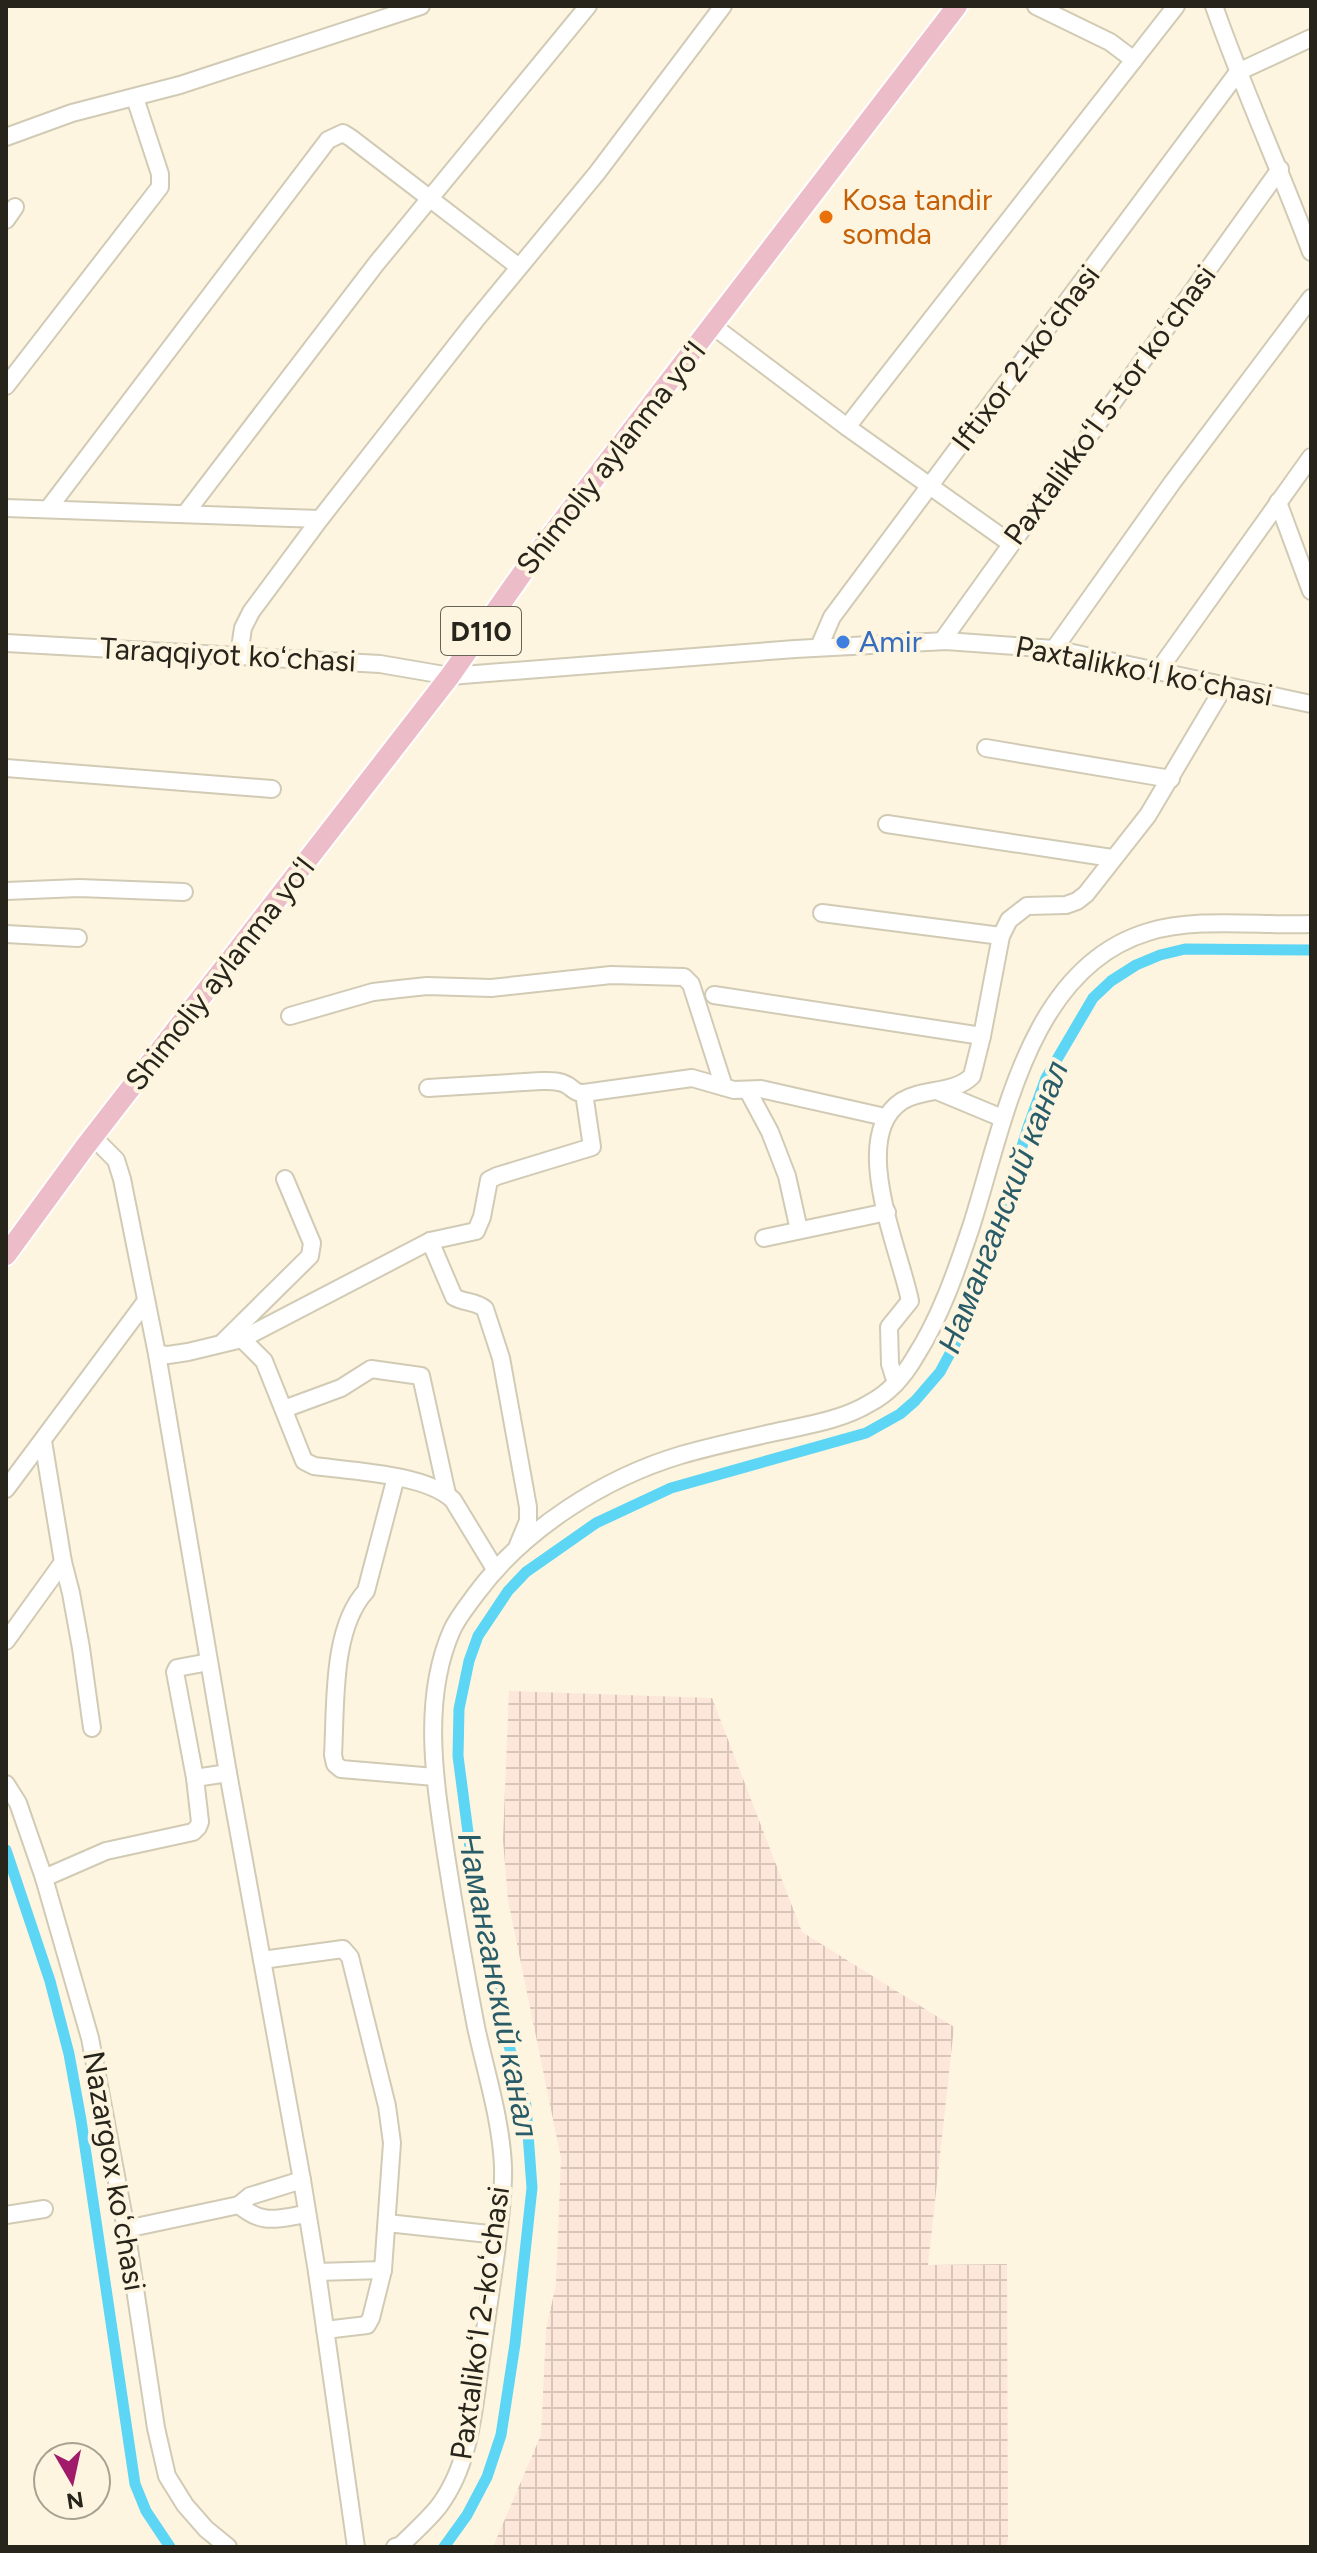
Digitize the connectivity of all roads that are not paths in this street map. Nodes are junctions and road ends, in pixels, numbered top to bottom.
1 (421, 6) edge
2 (588, 6) edge
3 (723, 6) edge
4 (957, 6) edge
5 (1036, 6) edge
6 (1176, 6) edge
7 (1214, 6) edge
8 (1311, 38) edge
9 (1134, 60) junction
10 (1238, 72) junction
11 (135, 98) junction
12 (6, 137) edge
13 (1280, 169) junction
14 (431, 198) junction
15 (1311, 252) edge
16 (519, 267) junction
17 (1311, 298) edge
18 (713, 326) junction
19 (6, 386) edge
20 (847, 427) junction
21 (1311, 457) edge
22 (931, 486) junction
23 (1278, 502) junction
24 (6, 508) edge
25 (48, 509) junction
26 (185, 514) junction
27 (320, 519) junction
28 (1010, 543) junction
29 (1311, 591) edge
30 (942, 641) junction
31 (6, 643) edge
32 (819, 647) junction
33 (1054, 649) junction
34 (239, 655) junction
35 (1158, 671) junction
36 (450, 676) junction
37 (1225, 685) junction
38 (1311, 704) edge
39 (986, 748) dead end
40 (6, 768) edge
41 (1171, 779) junction
42 (272, 789) dead end
43 (887, 824) dead end
44 (1112, 858) junction
45 (6, 891) edge
46 (184, 892) dead end
47 (822, 913) dead end
48 (1311, 924) edge
49 (6, 934) edge
50 (1001, 936) junction
51 (78, 938) dead end
52 (714, 995) dead end
53 (290, 1016) dead end
54 (982, 1036) junction
55 (724, 1087) junction
56 (428, 1088) dead end
57 (755, 1090) junction
58 (935, 1090) junction
59 (584, 1093) junction
60 (885, 1117) junction
61 (1002, 1118) junction
62 (93, 1137) junction
63 (285, 1179) dead end
64 (887, 1212) junction
65 (804, 1228) junction
66 (764, 1238) dead end
67 (430, 1241) junction
68 (6, 1255) edge
69 (146, 1301) junction
70 (242, 1339) junction
71 (223, 1342) junction
72 (157, 1354) junction
73 (896, 1383) junction
74 (284, 1409) junction
75 (43, 1441) junction
76 (396, 1477) junction
77 (6, 1489) edge
78 (447, 1494) junction
79 (516, 1550) junction
80 (63, 1562) junction
81 (495, 1569) junction
82 (6, 1641) edge
83 (209, 1662) junction
84 (92, 1728) dead end
85 (228, 1773) junction
86 (435, 1777) junction
87 (195, 1778) junction
88 (6, 1784) edge
89 (44, 1878) junction
90 (262, 1960) junction
91 (302, 2180) junction
92 (239, 2205) junction
93 (44, 2209) dead end
94 (307, 2214) junction
95 (6, 2215) edge
96 (387, 2223) junction
97 (126, 2229) junction
98 (498, 2235) junction
99 (383, 2270) junction
100 (317, 2272) junction
101 (325, 2330) junction
102 (228, 2547) edge
103 (356, 2547) edge
104 (395, 2547) edge

1 - 11 street
2 - 14 street
3 - 16 street
4 - 18 main road, Shimoliy aylanma yoʻl / D110
5 - 9 street
6 - 9 street
7 - 10 street
8 - 10 street
9 - 20 street
10 - 13 street
10 - 22 street, Iftixor 2-koʻchasi
11 - 12 street
11 - 19 street
13 - 15 street
13 - 28 street, Paxtalikkoʻl 5-tor koʻchasi
14 - 16 street
14 - 25 street
14 - 26 street
16 - 27 street
17 - 33 street
18 - 20 street
18 - 36 main road, Shimoliy aylanma yoʻl / D110
20 - 22 street
21 - 23 street
22 - 28 street
22 - 32 street, Iftixor 2-koʻchasi
23 - 29 street
23 - 35 street
24 - 25 street
25 - 26 street
26 - 27 street
27 - 34 street
28 - 30 street, Paxtalikkoʻl 5-tor koʻchasi
30 - 32 street, Paxtalikkoʻl koʻchasi
30 - 33 street, Paxtalikkoʻl koʻchasi
31 - 34 street, Taraqqiyot koʻchasi
32 - 36 street, Paxtalikkoʻl koʻchasi
33 - 35 street, Paxtalikkoʻl koʻchasi
34 - 36 street, Taraqqiyot koʻchasi
35 - 37 street, Paxtalikkoʻl koʻchasi
36 - 62 main road, Shimoliy aylanma yoʻl / D110
37 - 38 street, Paxtalikkoʻl koʻchasi
37 - 41 street
39 - 41 street
40 - 42 street
41 - 44 street
43 - 44 street
44 - 50 street
45 - 46 street
47 - 50 street
48 - 61 street, Paxtalikoʻl 2-koʻchasi
49 - 51 street
50 - 54 street
52 - 54 street
53 - 55 street
54 - 58 street
55 - 57 street
55 - 59 street
56 - 59 street
57 - 60 street
57 - 65 street
58 - 60 street
58 - 61 street
59 - 67 street
60 - 64 street
61 - 73 street, Paxtalikoʻl 2-koʻchasi
62 - 68 main road, Shimoliy aylanma yoʻl / D110
62 - 69 street
63 - 71 street
64 - 65 street
64 - 73 street
65 - 66 street
67 - 70 street
67 - 79 street
69 - 72 street
69 - 75 street
70 - 71 street
70 - 74 street
71 - 72 street
72 - 83 street
73 - 79 street, Paxtalikoʻl 2-koʻchasi
74 - 76 street
74 - 78 street
75 - 77 street
75 - 80 street
76 - 78 street
76 - 86 street
78 - 81 street
79 - 81 street, Paxtalikoʻl 2-koʻchasi
80 - 82 street
80 - 84 street
81 - 86 street, Paxtalikoʻl 2-koʻchasi
83 - 85 street
83 - 87 street
85 - 87 street
85 - 90 street
86 - 98 street, Paxtalikoʻl 2-koʻchasi
87 - 89 street
88 - 89 street, Nazargox koʻchasi
89 - 97 street, Nazargox koʻchasi
90 - 91 street
90 - 96 street
91 - 92 street
91 - 94 street
92 - 94 street
92 - 97 street
93 - 95 street
94 - 100 street
96 - 98 street
96 - 99 street
97 - 102 street, Nazargox koʻchasi
98 - 104 street, Paxtalikoʻl 2-koʻchasi
99 - 100 street
99 - 101 street
100 - 101 street
101 - 103 street

